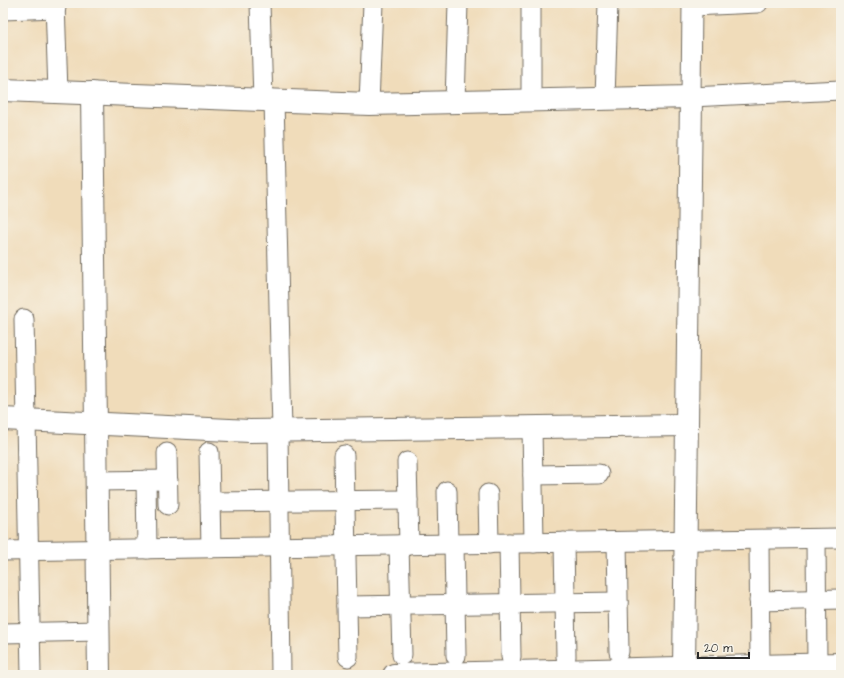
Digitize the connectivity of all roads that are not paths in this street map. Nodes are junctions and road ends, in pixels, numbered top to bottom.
1 (260, 3) edge
2 (373, 3) edge
3 (458, 3) edge
4 (531, 3) edge
5 (608, 3) edge
6 (758, 3) edge
7 (692, 4) edge
8 (56, 6) edge
9 (3, 10) edge
10 (3, 90) edge
11 (841, 90) edge
12 (58, 92) junction
13 (92, 93) junction
14 (691, 98) junction
15 (605, 99) junction
16 (268, 100) junction
17 (530, 101) junction
18 (455, 102) junction
19 (369, 104) junction
20 (24, 319) dead end
21 (3, 419) edge
22 (26, 420) junction
23 (96, 423) junction
24 (687, 425) junction
25 (532, 427) junction
26 (280, 430) junction
27 (167, 452) dead end
28 (209, 452) dead end
29 (344, 455) dead end
30 (407, 462) dead end
31 (599, 474) dead end
32 (533, 475) junction
33 (146, 480) junction
34 (168, 480) junction
35 (97, 481) junction
36 (447, 491) dead end
37 (488, 494) dead end
38 (345, 500) junction
39 (408, 500) junction
40 (210, 502) junction
41 (279, 502) junction
42 (168, 505) dead end
43 (841, 538) edge
44 (816, 539) junction
45 (759, 540) junction
46 (685, 541) junction
47 (564, 542) junction
48 (617, 542) junction
49 (509, 543) junction
50 (534, 543) junction
51 (451, 544) junction
52 (489, 544) junction
53 (404, 545) junction
54 (346, 546) junction
55 (280, 547) junction
56 (211, 548) junction
57 (147, 549) junction
58 (98, 550) junction
59 (3, 551) edge
60 (28, 551) junction
61 (841, 599) edge
62 (817, 600) junction
63 (566, 602) junction
64 (618, 602) junction
65 (759, 602) junction
66 (455, 604) junction
67 (510, 604) junction
68 (400, 605) junction
69 (347, 606) junction
70 (99, 631) junction
71 (3, 633) edge
72 (30, 633) junction
73 (619, 652) dead end
74 (402, 655) dead end
75 (456, 656) dead end
76 (348, 657) dead end
77 (511, 657) dead end
78 (566, 657) dead end
79 (841, 664) edge
80 (817, 665) junction
81 (760, 666) junction
82 (684, 668) junction
83 (31, 675) edge
84 (99, 675) edge
85 (281, 675) edge
86 (394, 675) edge

1 - 16 street
2 - 19 street
3 - 18 street
4 - 17 street
5 - 15 street
6 - 7 street
7 - 14 street
8 - 9 street
8 - 12 street
10 - 12 street
11 - 14 street
12 - 13 street
13 - 16 street
13 - 23 street
14 - 15 street
14 - 24 street
15 - 17 street
16 - 19 street
16 - 26 street
17 - 18 street
18 - 19 street
20 - 22 street
21 - 22 street
22 - 23 street
22 - 60 street
23 - 26 street
23 - 35 street
24 - 25 street
24 - 46 street
25 - 26 street
25 - 32 street
26 - 41 street
27 - 34 street
28 - 40 street
29 - 38 street
30 - 39 street
31 - 32 street
32 - 50 street
33 - 34 street
33 - 35 street
33 - 57 street
34 - 42 street
35 - 58 street
36 - 51 street
37 - 52 street
38 - 39 street
38 - 41 street
38 - 54 street
39 - 53 street
40 - 41 street
40 - 56 street
41 - 55 street
43 - 44 street
44 - 45 street
44 - 62 street
45 - 46 street
45 - 65 street
46 - 48 street
46 - 82 street
47 - 48 street
47 - 50 street
47 - 63 street
48 - 64 street
49 - 50 street
49 - 52 street
49 - 67 street
51 - 52 street
51 - 53 street
51 - 66 street
53 - 54 street
53 - 68 street
54 - 55 street
54 - 69 street
55 - 56 street
55 - 85 street
56 - 57 street
57 - 58 street
58 - 60 street
58 - 70 street
59 - 60 street
60 - 72 street
61 - 62 street
62 - 65 street
62 - 80 street
63 - 64 street
63 - 67 street
63 - 78 street
64 - 73 street
65 - 81 street
66 - 67 street
66 - 68 street
66 - 75 street
67 - 77 street
68 - 69 street
68 - 74 street
69 - 76 street
70 - 72 street
70 - 84 street
71 - 72 street
72 - 83 street
79 - 80 street
80 - 81 street
81 - 82 street
82 - 86 street

